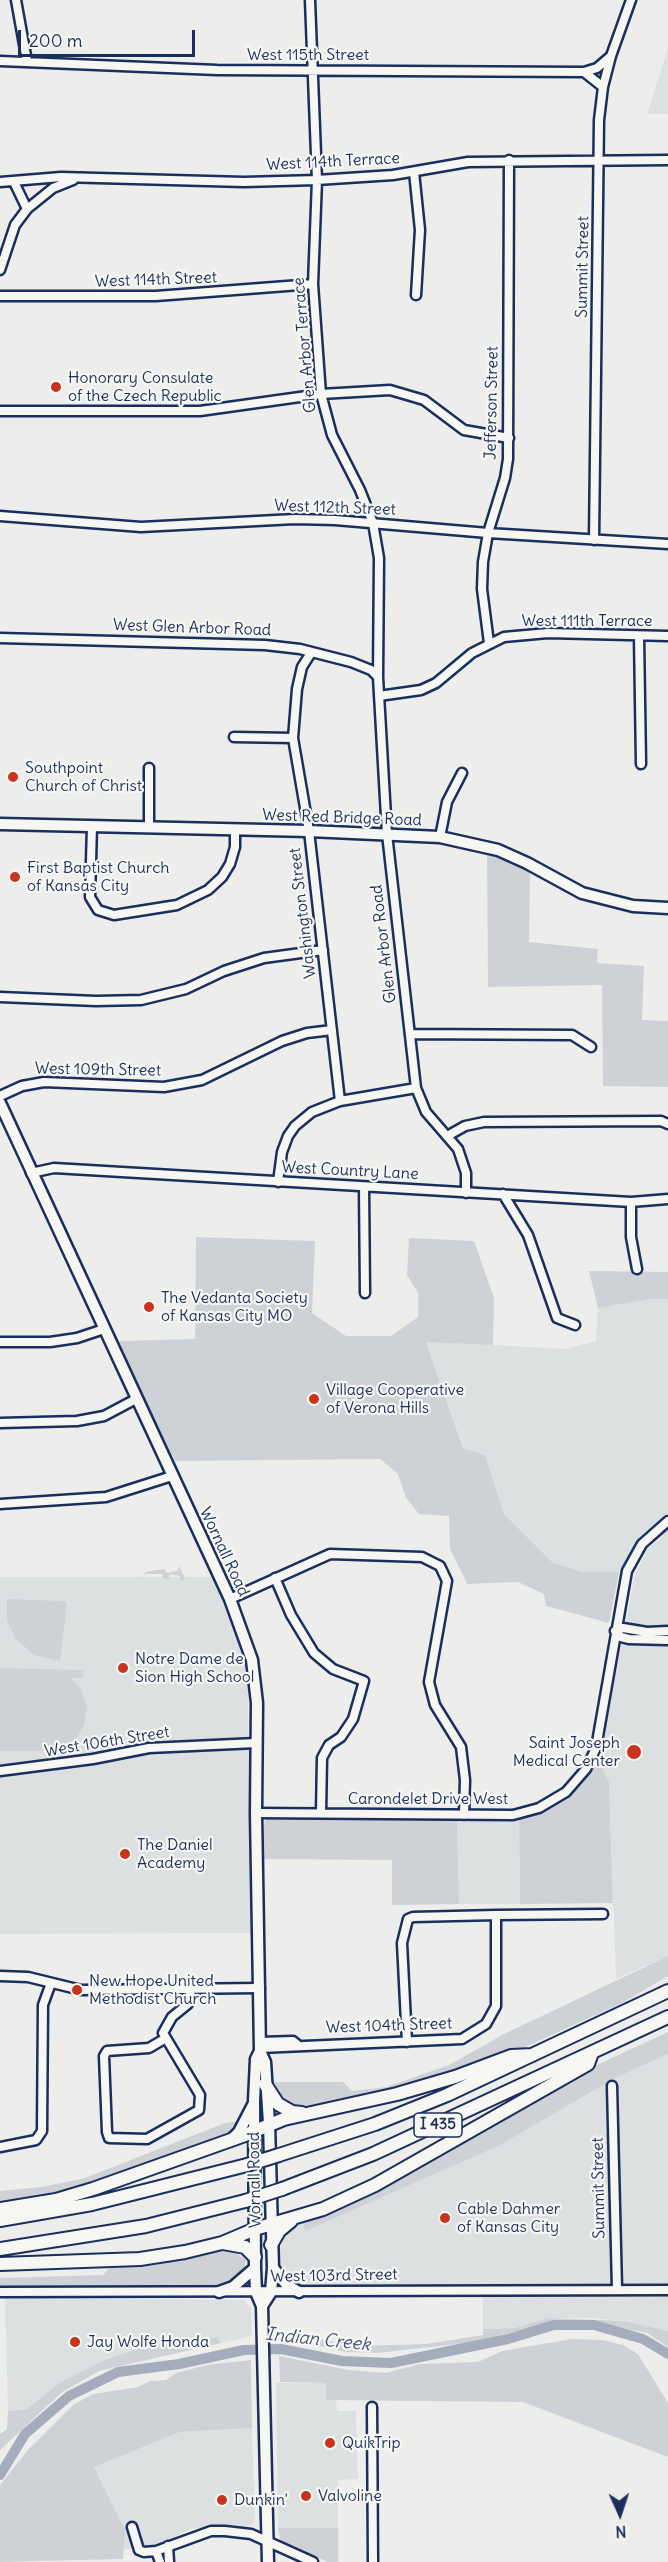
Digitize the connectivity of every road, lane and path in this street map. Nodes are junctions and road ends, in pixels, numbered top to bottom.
1 (16, 0) edge
2 (309, 0) edge
3 (631, 0) edge
4 (611, 56) junction
5 (0, 61) edge
6 (27, 61) junction
7 (314, 70) junction
8 (584, 72) junction
9 (603, 87) junction
10 (599, 159) junction
11 (509, 160) junction
12 (668, 160) edge
13 (414, 172) junction
14 (76, 179) junction
15 (317, 180) junction
16 (0, 182) edge
17 (14, 182) junction
18 (27, 209) junction
19 (0, 270) edge
20 (312, 284) junction
21 (416, 295) dead end
22 (0, 296) edge
23 (321, 393) junction
24 (0, 411) edge
25 (509, 438) junction
26 (0, 516) edge
27 (373, 523) junction
28 (488, 533) junction
29 (594, 540) junction
30 (668, 544) edge
31 (639, 636) junction
32 (668, 636) edge
33 (0, 638) edge
34 (489, 643) junction
35 (310, 652) junction
36 (378, 677) junction
37 (379, 696) junction
38 (234, 737) dead end
39 (293, 738) junction
40 (641, 764) dead end
41 (149, 768) dead end
42 (462, 773) dead end
43 (0, 824) edge
44 (92, 826) junction
45 (149, 827) junction
46 (235, 829) junction
47 (309, 831) junction
48 (387, 834) junction
49 (440, 837) junction
50 (668, 908) edge
51 (322, 950) junction
52 (0, 997) edge
53 (332, 1030) junction
54 (410, 1034) junction
55 (591, 1047) dead end
56 (416, 1088) junction
57 (0, 1096) edge
58 (340, 1101) junction
59 (0, 1103) edge
60 (3, 1114) edge
61 (668, 1124) edge
62 (448, 1136) junction
63 (31, 1173) junction
64 (278, 1182) junction
65 (364, 1187) junction
66 (466, 1193) junction
67 (503, 1194) junction
68 (668, 1199) edge
69 (631, 1202) junction
70 (637, 1269) dead end
71 (365, 1293) dead end
72 (575, 1325) dead end
73 (104, 1329) junction
74 (0, 1342) edge
75 (136, 1399) junction
76 (0, 1423) edge
77 (172, 1476) junction
78 (0, 1504) edge
79 (668, 1521) edge
80 (275, 1578) junction
81 (230, 1599) junction
82 (615, 1630) junction
83 (668, 1631) edge
84 (668, 1640) edge
85 (256, 1743) junction
86 (0, 1771) edge
87 (256, 1812) junction
88 (321, 1813) junction
89 (464, 1815) junction
90 (603, 1914) dead end
91 (496, 1915) junction
92 (0, 1976) edge
93 (51, 1983) junction
94 (260, 1988) junction
95 (190, 1989) junction
96 (668, 1991) edge
97 (668, 2017) edge
98 (166, 2038) junction
99 (407, 2042) junction
100 (260, 2047) junction
101 (592, 2053) junction
102 (532, 2055) junction
103 (266, 2084) junction
104 (612, 2086) dead end
105 (254, 2102) junction
106 (306, 2114) junction
107 (269, 2123) junction
108 (255, 2132) junction
109 (229, 2141) junction
110 (0, 2147) edge
111 (0, 2209) edge
112 (296, 2218) junction
113 (0, 2220) edge
114 (271, 2224) junction
115 (255, 2229) junction
116 (222, 2243) junction
117 (272, 2245) junction
118 (0, 2249) edge
119 (255, 2262) junction
120 (0, 2264) edge
121 (273, 2268) junction
122 (616, 2289) junction
123 (668, 2290) edge
124 (0, 2292) edge
125 (219, 2292) junction
126 (256, 2292) junction
127 (271, 2292) junction
128 (299, 2292) junction
129 (262, 2306) junction
130 (372, 2407) dead end
131 (132, 2527) dead end
132 (267, 2543) junction
133 (168, 2546) junction
134 (156, 2551) junction
135 (160, 2562) edge
136 (170, 2562) edge
137 (268, 2562) edge
138 (313, 2562) edge
139 (374, 2562) edge

1 - 6 street
2 - 7 street, Glen Arbor Terrace
3 - 4 street, Summit Street
4 - 8 street
4 - 9 street, Summit Street
5 - 6 street, West 115th Street
6 - 7 street, West 115th Street
7 - 8 street, West 115th Street
7 - 15 street, Glen Arbor Terrace
8 - 9 street
9 - 10 street, Summit Street
10 - 11 street, West 114th Terrace
10 - 12 street, West 114th Terrace
10 - 29 street, Summit Street
11 - 13 street, West 114th Terrace
11 - 25 street, Jefferson Street
13 - 15 street, West 114th Terrace
13 - 21 street
14 - 15 street, West 114th Terrace
14 - 17 street, West 114th Terrace
14 - 18 street
15 - 20 street, Glen Arbor Terrace
16 - 17 street, West 114th Terrace
17 - 18 street
18 - 19 street
20 - 22 street, West 114th Street
20 - 23 street, Glen Arbor Terrace
23 - 24 street
23 - 25 street
23 - 27 street, Glen Arbor Terrace
25 - 28 street, Jefferson Street
26 - 27 street, West 112th Street
27 - 28 street, West 112th Street
27 - 36 street, Glen Arbor Terrace
28 - 29 street, West 112th Street
28 - 34 street, Jefferson Street
29 - 30 street, West 112th Street
31 - 32 street, West 111th Terrace
31 - 34 street, West 111th Terrace
31 - 40 street
33 - 35 street, West Glen Arbor Road
34 - 37 street, West 111th Terrace
35 - 36 street, West Glen Arbor Road
35 - 39 street, Washington Street
36 - 37 street, Glen Arbor Road
37 - 48 street, Glen Arbor Road
38 - 39 street
39 - 47 street, Washington Street
41 - 45 street
42 - 49 street
43 - 44 main road, West Red Bridge Road
44 - 45 main road, West Red Bridge Road
44 - 46 street
45 - 46 main road, West Red Bridge Road
46 - 47 main road, West Red Bridge Road
47 - 48 main road, West Red Bridge Road
47 - 51 street, Washington Street
48 - 49 main road, West Red Bridge Road
48 - 54 street, Glen Arbor Road
49 - 50 main road, West Red Bridge Road
51 - 52 street
51 - 53 street, Washington Street
53 - 57 street, West 109th Street
53 - 58 street, Washington Street
54 - 55 street
54 - 56 street, Glen Arbor Road
56 - 58 street
56 - 62 street, Glen Arbor Road
58 - 64 street
59 - 60 main road, Wornall Road
60 - 63 main road, Wornall Road
61 - 62 street
62 - 66 street, Glen Arbor Road
63 - 64 street, West Country Lane
63 - 73 main road, Wornall Road
64 - 65 street, West Country Lane
65 - 66 street, West Country Lane
65 - 71 street
66 - 67 street, West Country Lane
67 - 69 street, West Country Lane
67 - 72 street
68 - 69 street, West Country Lane
69 - 70 street
73 - 74 street
73 - 75 main road, Wornall Road
75 - 76 street
75 - 77 main road, Wornall Road
77 - 78 street
77 - 81 main road, Wornall Road
79 - 82 street, Carondelet Drive West
80 - 81 street
80 - 88 street
80 - 89 street
81 - 85 main road, Wornall Road
82 - 83 street
82 - 84 street
82 - 89 street, Carondelet Drive West
85 - 86 street, West 106th Street
85 - 87 main road, Wornall Road
87 - 88 street, Carondelet Drive West
87 - 94 main road, Wornall Road
88 - 89 street, Carondelet Drive West
90 - 91 street
91 - 99 street, West 104th Street
91 - 99 street
92 - 93 street
93 - 95 street
93 - 110 street
94 - 95 street
94 - 100 main road, Wornall Road
95 - 98 street
96 - 102 highway, I 435
97 - 101 highway, I 435
98 - 98 street
99 - 100 street, West 104th Street
100 - 103 main road, Wornall Road
100 - 105 main road, Wornall Road
101 - 112 highway
101 - 118 highway, I 435, bridge
102 - 106 highway
102 - 113 highway, I 435, bridge
103 - 106 highway
103 - 107 main road, Wornall Road
104 - 122 street, Summit Street
105 - 108 main road, Wornall Road
105 - 109 main road
106 - 107 highway
107 - 108 highway
107 - 114 main road, Wornall Road
108 - 109 highway
108 - 115 main road, Wornall Road
109 - 111 highway
112 - 114 highway
112 - 117 highway
114 - 115 highway
114 - 117 main road, Wornall Road
115 - 116 highway
115 - 119 main road, Wornall Road
115 - 127 main road
116 - 119 highway
116 - 120 highway
117 - 121 main road, Wornall Road
119 - 125 main road
119 - 126 main road, Wornall Road
121 - 127 main road, Wornall Road
121 - 128 main road
122 - 123 street, West 103rd Street
122 - 128 street, West 103rd Street
124 - 125 street, West 103rd Street
125 - 126 street, West 103rd Street
126 - 127 street, West 103rd Street
126 - 129 main road, Wornall Road
127 - 128 street, West 103rd Street
127 - 129 main road, Wornall Road
129 - 132 main road, Wornall Road
130 - 139 street
131 - 134 street
132 - 133 street
132 - 137 main road, Wornall Road
132 - 138 street
133 - 134 street
133 - 136 street
134 - 135 street

